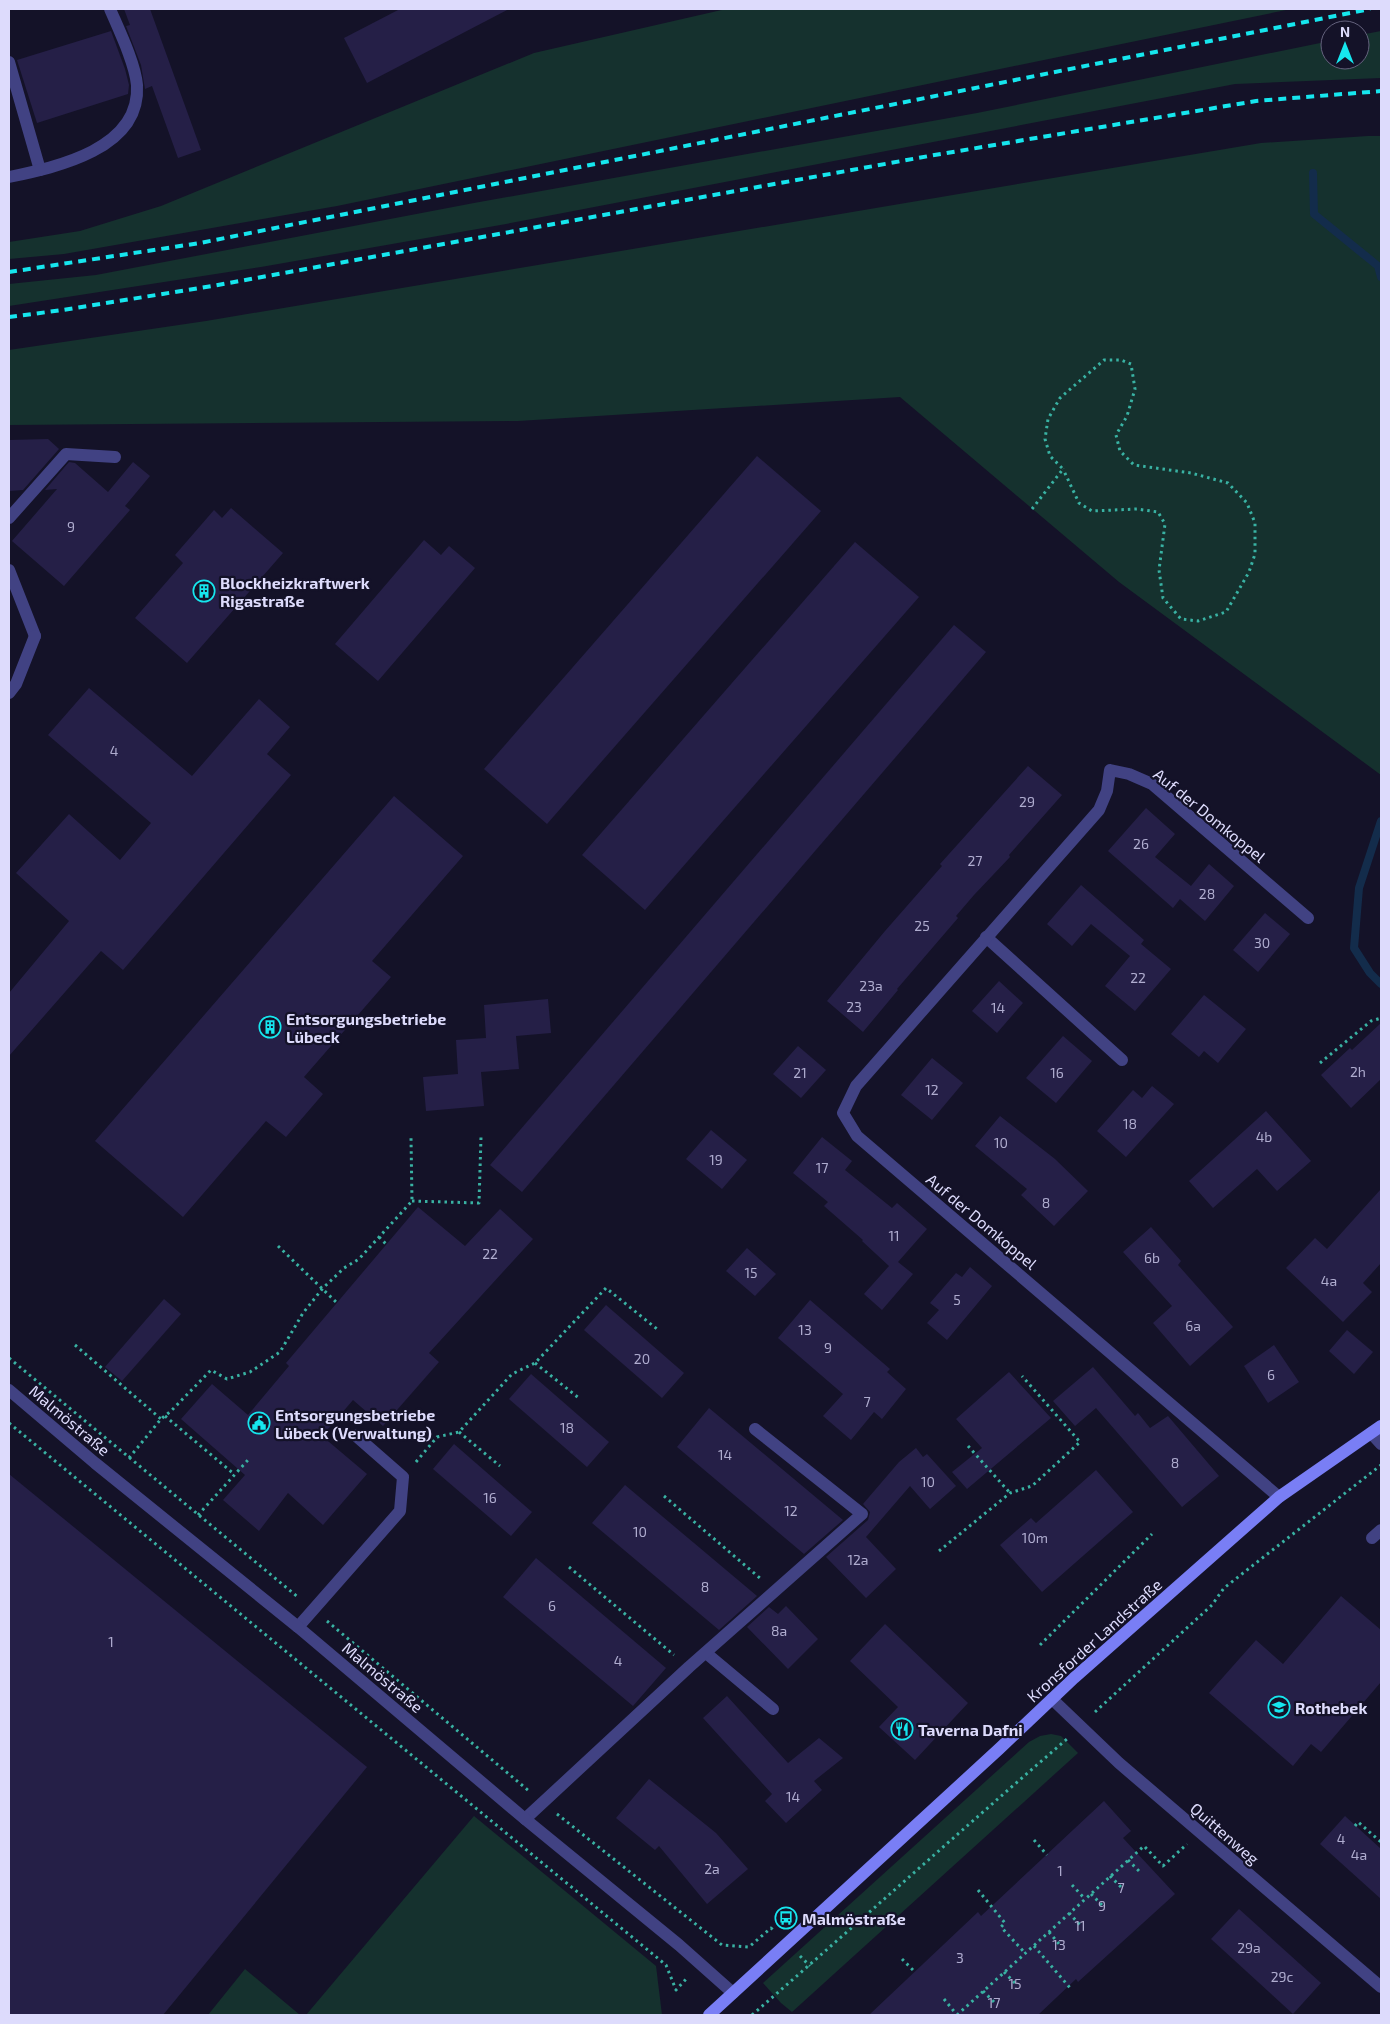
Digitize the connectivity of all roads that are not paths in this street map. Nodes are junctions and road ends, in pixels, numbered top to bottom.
1 (110, 9) edge
2 (9, 62) edge
3 (40, 170) junction
4 (9, 177) edge
5 (115, 457) dead end
6 (9, 518) edge
7 (9, 570) edge
8 (9, 693) edge
9 (1308, 918) dead end
10 (986, 937) junction
11 (1122, 1060) dead end
12 (9, 1390) edge
13 (755, 1429) dead end
14 (1376, 1429) edge
15 (355, 1435) dead end
16 (1381, 1444) edge
17 (1279, 1497) junction
18 (298, 1627) junction
19 (706, 1652) junction
20 (1052, 1699) junction
21 (773, 1709) dead end
22 (525, 1819) junction
23 (1381, 1987) edge
24 (733, 1993) junction
25 (709, 2015) edge

1 - 3 street
2 - 3 street
3 - 4 street
5 - 6 street
7 - 8 street
9 - 10 street, Auf der Domkoppel
10 - 11 street
10 - 17 street, Auf der Domkoppel
12 - 18 street, Malmöstraße
13 - 19 street
14 - 16 street
14 - 17 main road, Kronsforder Landstraße
15 - 18 street
17 - 20 main road, Kronsforder Landstraße
18 - 22 street, Malmöstraße
19 - 21 street
19 - 22 street
20 - 23 street, Quittenweg
20 - 24 main road, Kronsforder Landstraße
22 - 24 street, Malmöstraße
24 - 25 main road, Kronsforder Landstraße

